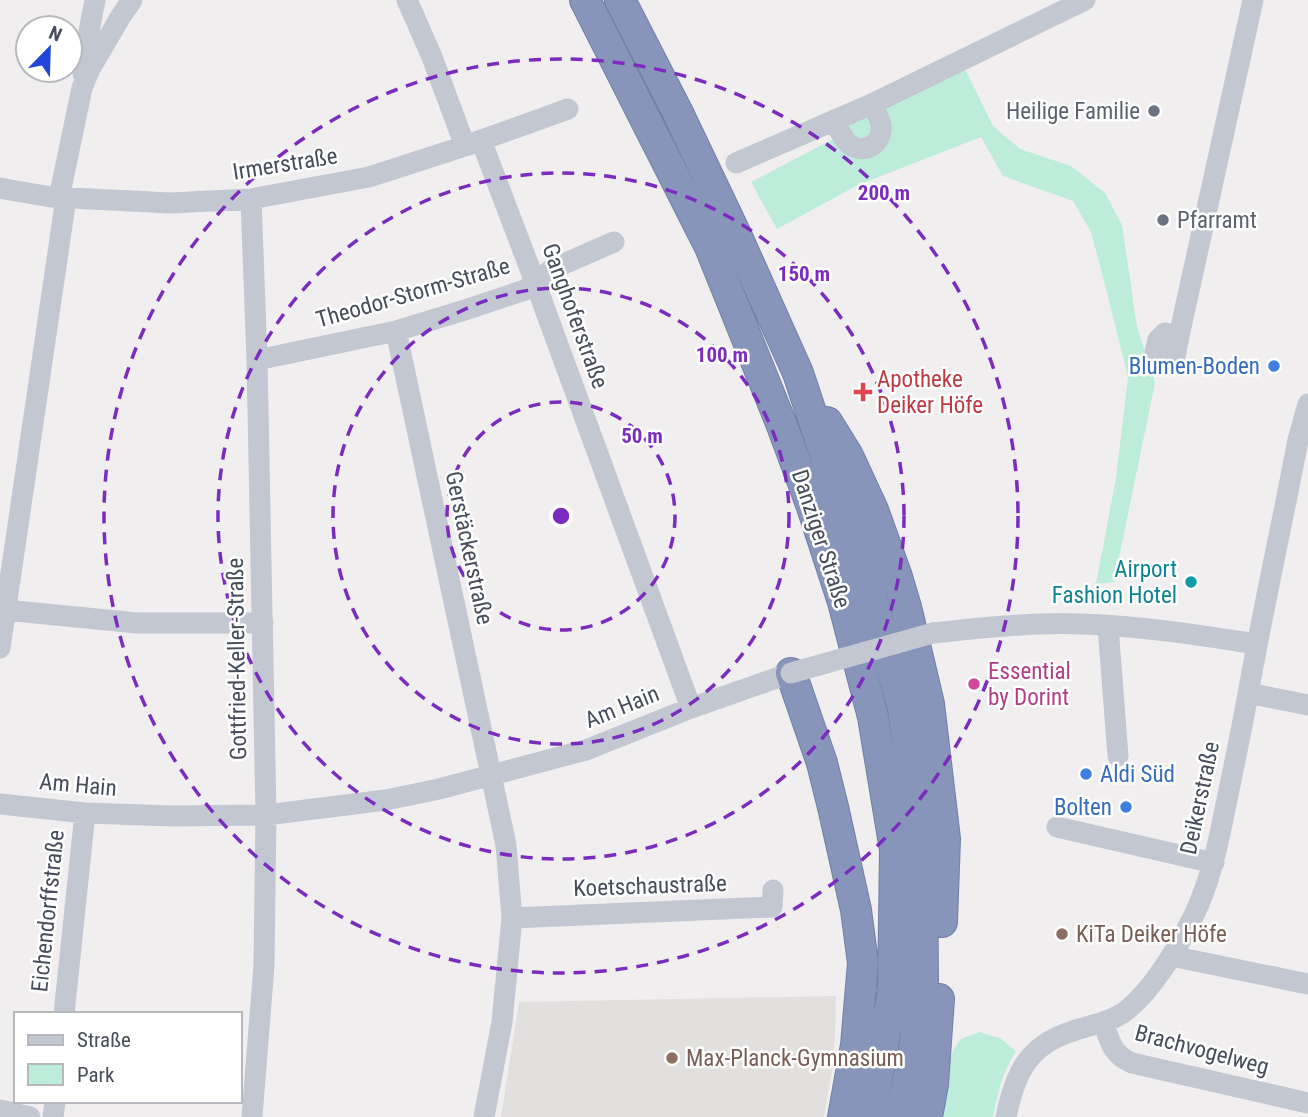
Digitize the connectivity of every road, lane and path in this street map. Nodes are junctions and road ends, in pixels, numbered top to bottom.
1 (95, 0) edge
2 (101, 0) edge
3 (407, 0) edge
4 (585, 0) edge
5 (620, 0) edge
6 (1085, 0) edge
7 (1252, 0) edge
8 (126, 8) edge
9 (82, 88) junction
10 (872, 104) junction
11 (568, 109) dead end
12 (834, 120) junction
13 (473, 143) junction
14 (736, 163) dead end
15 (0, 188) edge
16 (63, 198) junction
17 (251, 199) junction
18 (614, 242) dead end
19 (535, 282) junction
20 (396, 331) junction
21 (1179, 336) dead end
22 (257, 360) junction
23 (798, 373) junction
24 (1308, 404) edge
25 (1303, 441) edge
26 (5, 610) junction
27 (263, 623) junction
28 (1108, 626) junction
29 (1257, 644) junction
30 (0, 648) edge
31 (791, 673) junction
32 (1248, 693) junction
33 (1308, 705) edge
34 (691, 708) junction
35 (1118, 756) dead end
36 (492, 776) junction
37 (0, 804) edge
38 (85, 813) junction
39 (266, 815) junction
40 (1057, 827) dead end
41 (1214, 863) junction
42 (773, 890) dead end
43 (512, 918) junction
44 (1171, 956) junction
45 (1308, 984) edge
46 (64, 1012) edge
47 (1103, 1023) junction
48 (1308, 1103) edge
49 (0, 1110) edge
50 (30, 1117) edge
51 (252, 1117) edge
52 (484, 1117) edge
53 (843, 1117) edge
54 (870, 1117) edge
55 (900, 1117) edge
56 (927, 1117) edge
57 (1006, 1117) edge

1 - 9 street
2 - 8 street
3 - 13 street, Ganghoferstraße
4 - 54 highway, Danziger Straße
5 - 23 highway, Danziger Straße
6 - 10 street
7 - 21 street
8 - 9 street
9 - 16 street
10 - 12 street
10 - 12 street
11 - 13 street, Irmerstraße
12 - 14 street
13 - 17 street, Irmerstraße
13 - 19 street, Ganghoferstraße
15 - 16 street, Irmerstraße
16 - 17 street, Irmerstraße
16 - 26 street
17 - 22 street, Gottfried-Keller-Straße
18 - 19 street, Theodor-Storm-Straße
19 - 20 street, Theodor-Storm-Straße
19 - 34 street, Ganghoferstraße
20 - 22 street, Theodor-Storm-Straße
20 - 36 street, Gerstäckerstraße
22 - 27 street, Gottfried-Keller-Straße
23 - 55 highway, Danziger Straße
23 - 56 highway
24 - 25 street, Deikerstraße
25 - 29 street, Deikerstraße
26 - 27 street
26 - 30 street
27 - 39 street, Gottfried-Keller-Straße
28 - 29 street, Am Hain
28 - 31 street, Am Hain, bridge
28 - 35 street
29 - 32 street, Deikerstraße
31 - 34 street, Am Hain
31 - 53 highway
32 - 33 street
32 - 41 street, Deikerstraße
34 - 36 street, Am Hain
36 - 39 street, Am Hain
36 - 43 street
37 - 38 street, Am Hain
38 - 39 street, Am Hain
38 - 46 street, Eichendorffstraße
39 - 51 street, Gottfried-Keller-Straße
40 - 41 street
41 - 44 street, Deikerstraße
42 - 43 street, Koetschaustraße
43 - 52 street
44 - 45 street
44 - 47 street, Deikerstraße
47 - 48 street, Brachvogelweg
47 - 57 street, Deikerstraße
49 - 50 street

